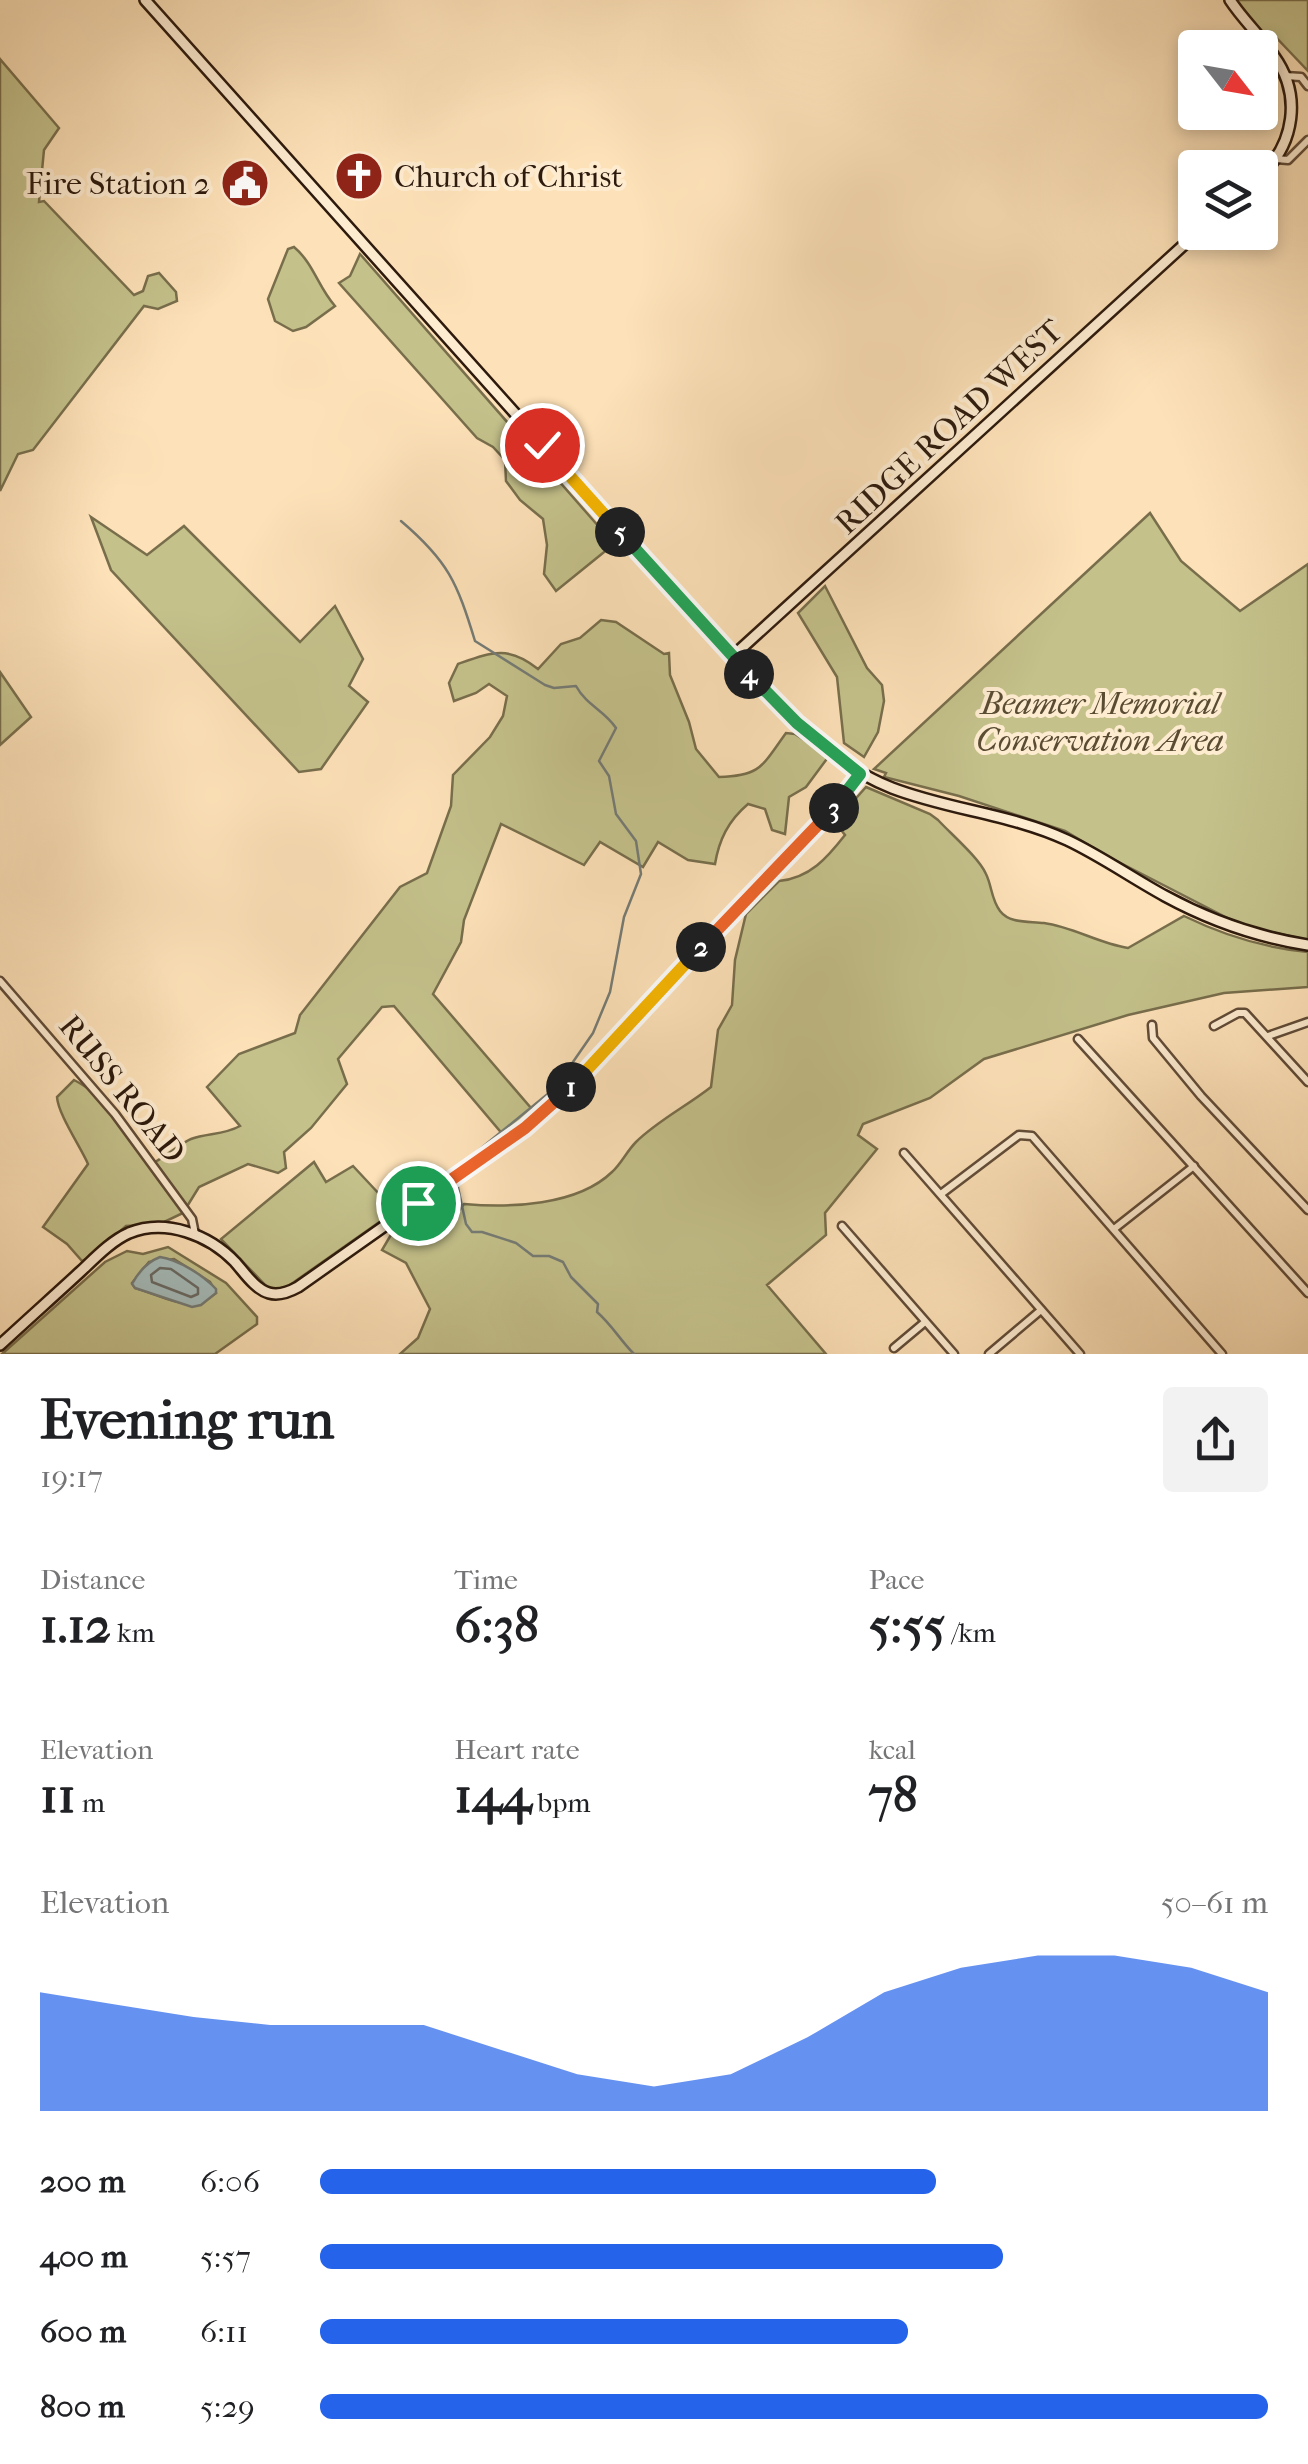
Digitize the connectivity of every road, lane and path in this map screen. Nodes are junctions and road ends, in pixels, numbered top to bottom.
1 (145, 0) edge
2 (1230, 0) edge
3 (1285, 76) junction
4 (1308, 86) edge
5 (1308, 140) edge
6 (1278, 154) edge
7 (1278, 158) edge
8 (1178, 250) edge
9 (732, 656) junction
10 (860, 774) junction
11 (1308, 945) edge
12 (0, 981) edge
13 (1308, 1022) edge
14 (1152, 1025) dead end
15 (1214, 1026) dead end
16 (1268, 1036) junction
17 (1078, 1039) dead end
18 (1308, 1082) edge
19 (904, 1152) dead end
20 (1194, 1166) junction
21 (941, 1194) junction
22 (1308, 1210) edge
23 (842, 1226) dead end
24 (1114, 1229) junction
25 (195, 1234) junction
26 (1308, 1293) edge
27 (1041, 1310) junction
28 (924, 1322) junction
29 (0, 1345) edge
30 (894, 1348) dead end
31 (954, 1354) edge
32 (990, 1354) edge
33 (1080, 1354) edge
34 (1222, 1354) edge

1 - 9 main road
2 - 3 main road
3 - 4 street
3 - 6 main road
5 - 7 street
8 - 9 main road, RIDGE ROAD WEST
9 - 10 main road
10 - 11 main road
10 - 25 main road
12 - 25 street, RUSS ROAD
13 - 16 street
14 - 22 street
15 - 16 street
16 - 18 street
17 - 20 street
19 - 21 street
20 - 24 street
20 - 26 street
21 - 24 street
21 - 27 street
23 - 28 street
24 - 34 street
25 - 29 main road
27 - 32 street
27 - 33 street
28 - 30 street
28 - 31 street

